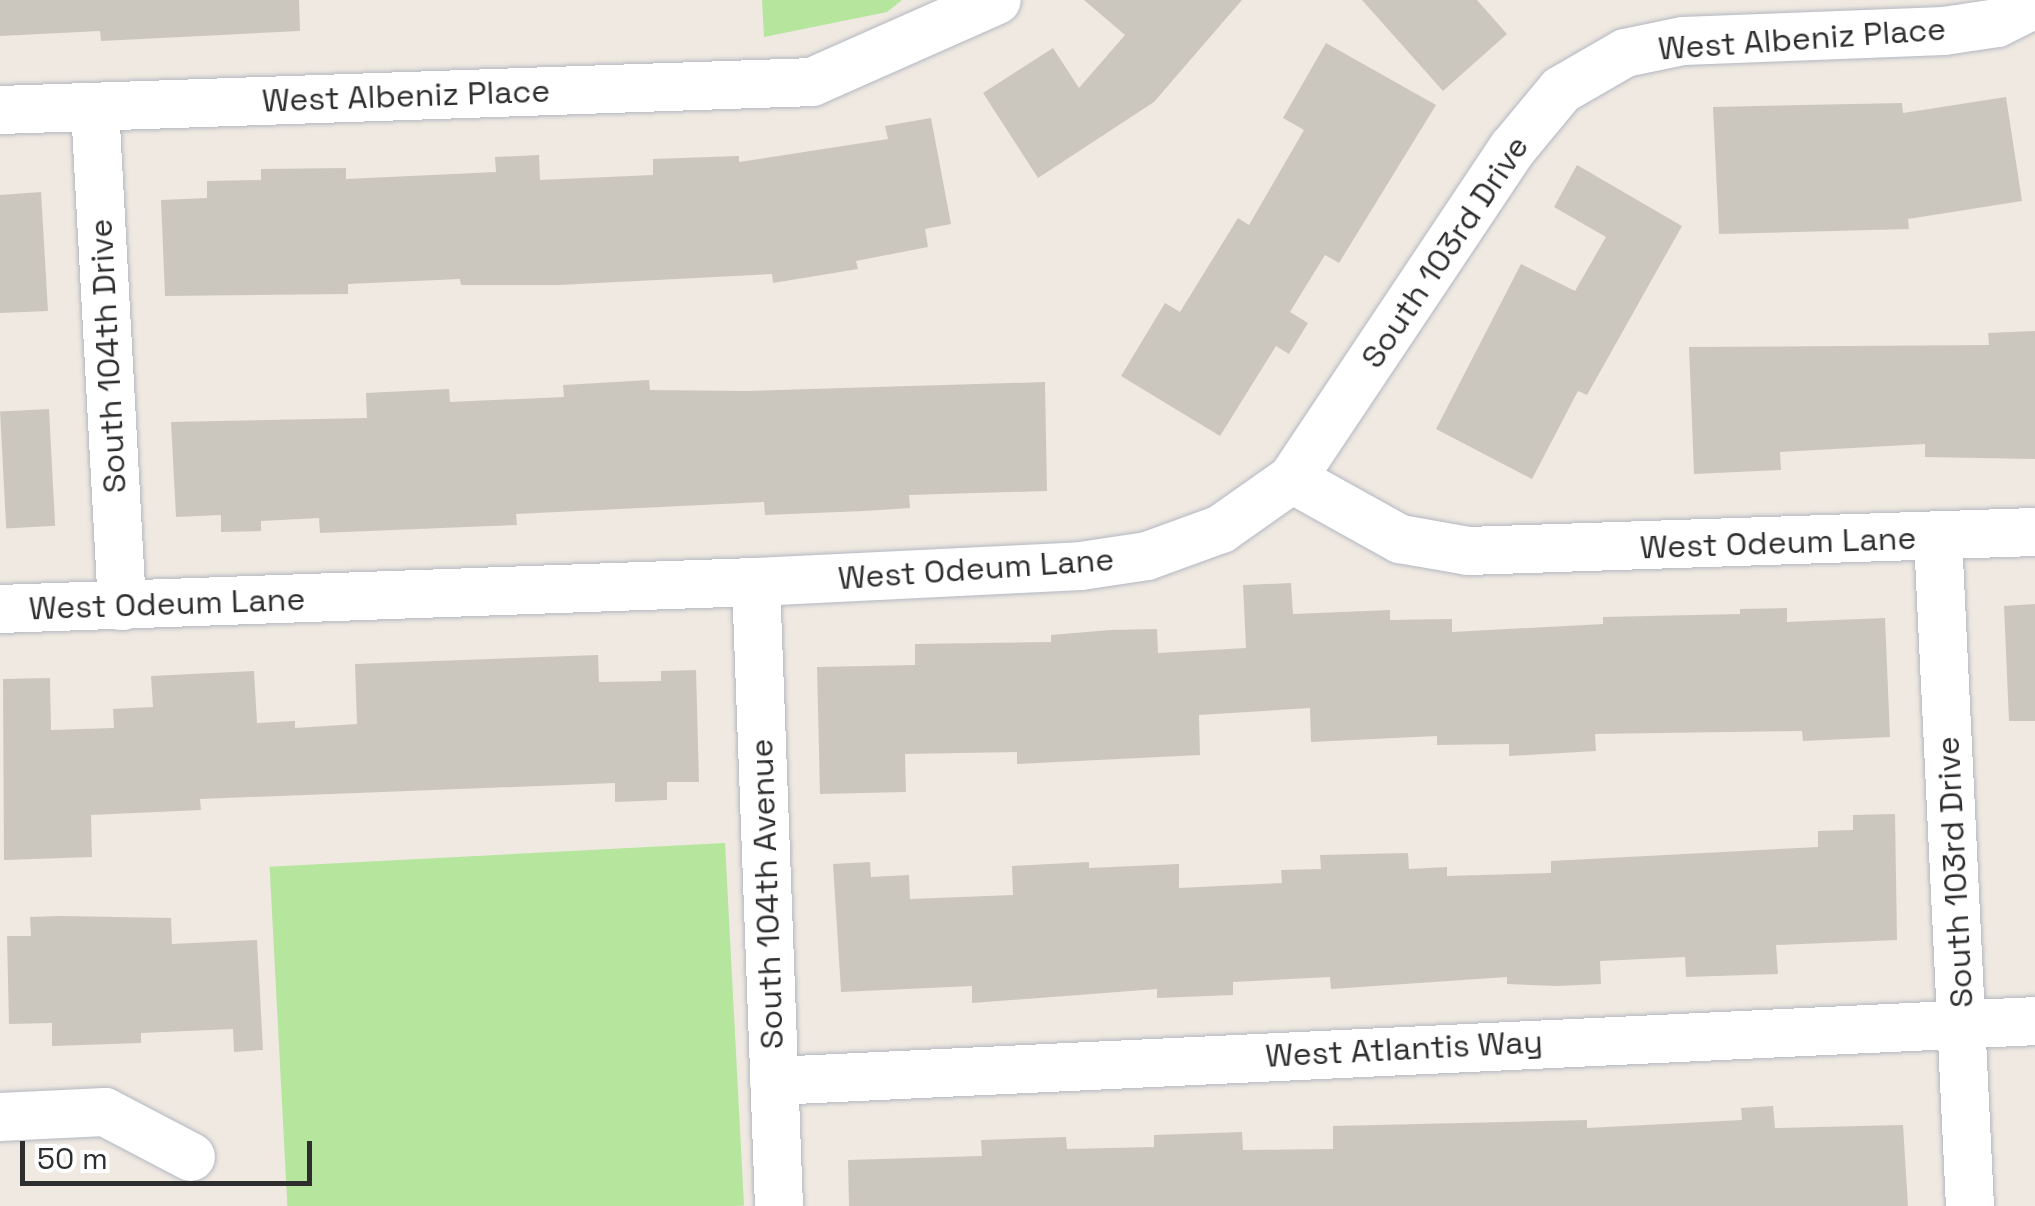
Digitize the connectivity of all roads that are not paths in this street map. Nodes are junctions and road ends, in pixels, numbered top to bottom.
1 (997, 0) edge
2 (2035, 4) edge
3 (1625, 53) joint
4 (95, 107) junction
5 (0, 110) edge
6 (1292, 480) junction
7 (2035, 532) edge
8 (1938, 538) junction
9 (756, 582) junction
10 (122, 606) junction
11 (0, 609) edge
12 (2035, 1020) edge
13 (1962, 1021) junction
14 (774, 1081) junction
15 (0, 1117) edge
16 (191, 1156) dead end
17 (780, 1206) edge
18 (1970, 1206) edge

1 - 4 street, West Albeniz Place
2 - 3 street, West Albeniz Place
3 - 6 street, South 103rd Drive
4 - 5 street, West Albeniz Place
4 - 10 street, South 104th Drive
6 - 8 street, West Odeum Lane
6 - 9 street, West Odeum Lane
7 - 8 street, West Odeum Lane
8 - 13 street, South 103rd Drive
9 - 10 street, West Odeum Lane
9 - 14 street, South 104th Avenue
10 - 11 street, West Odeum Lane
12 - 13 street, West Atlantis Way
13 - 14 street, West Atlantis Way
13 - 18 street, South 103rd Drive
14 - 17 street, South 104th Avenue
15 - 16 street

